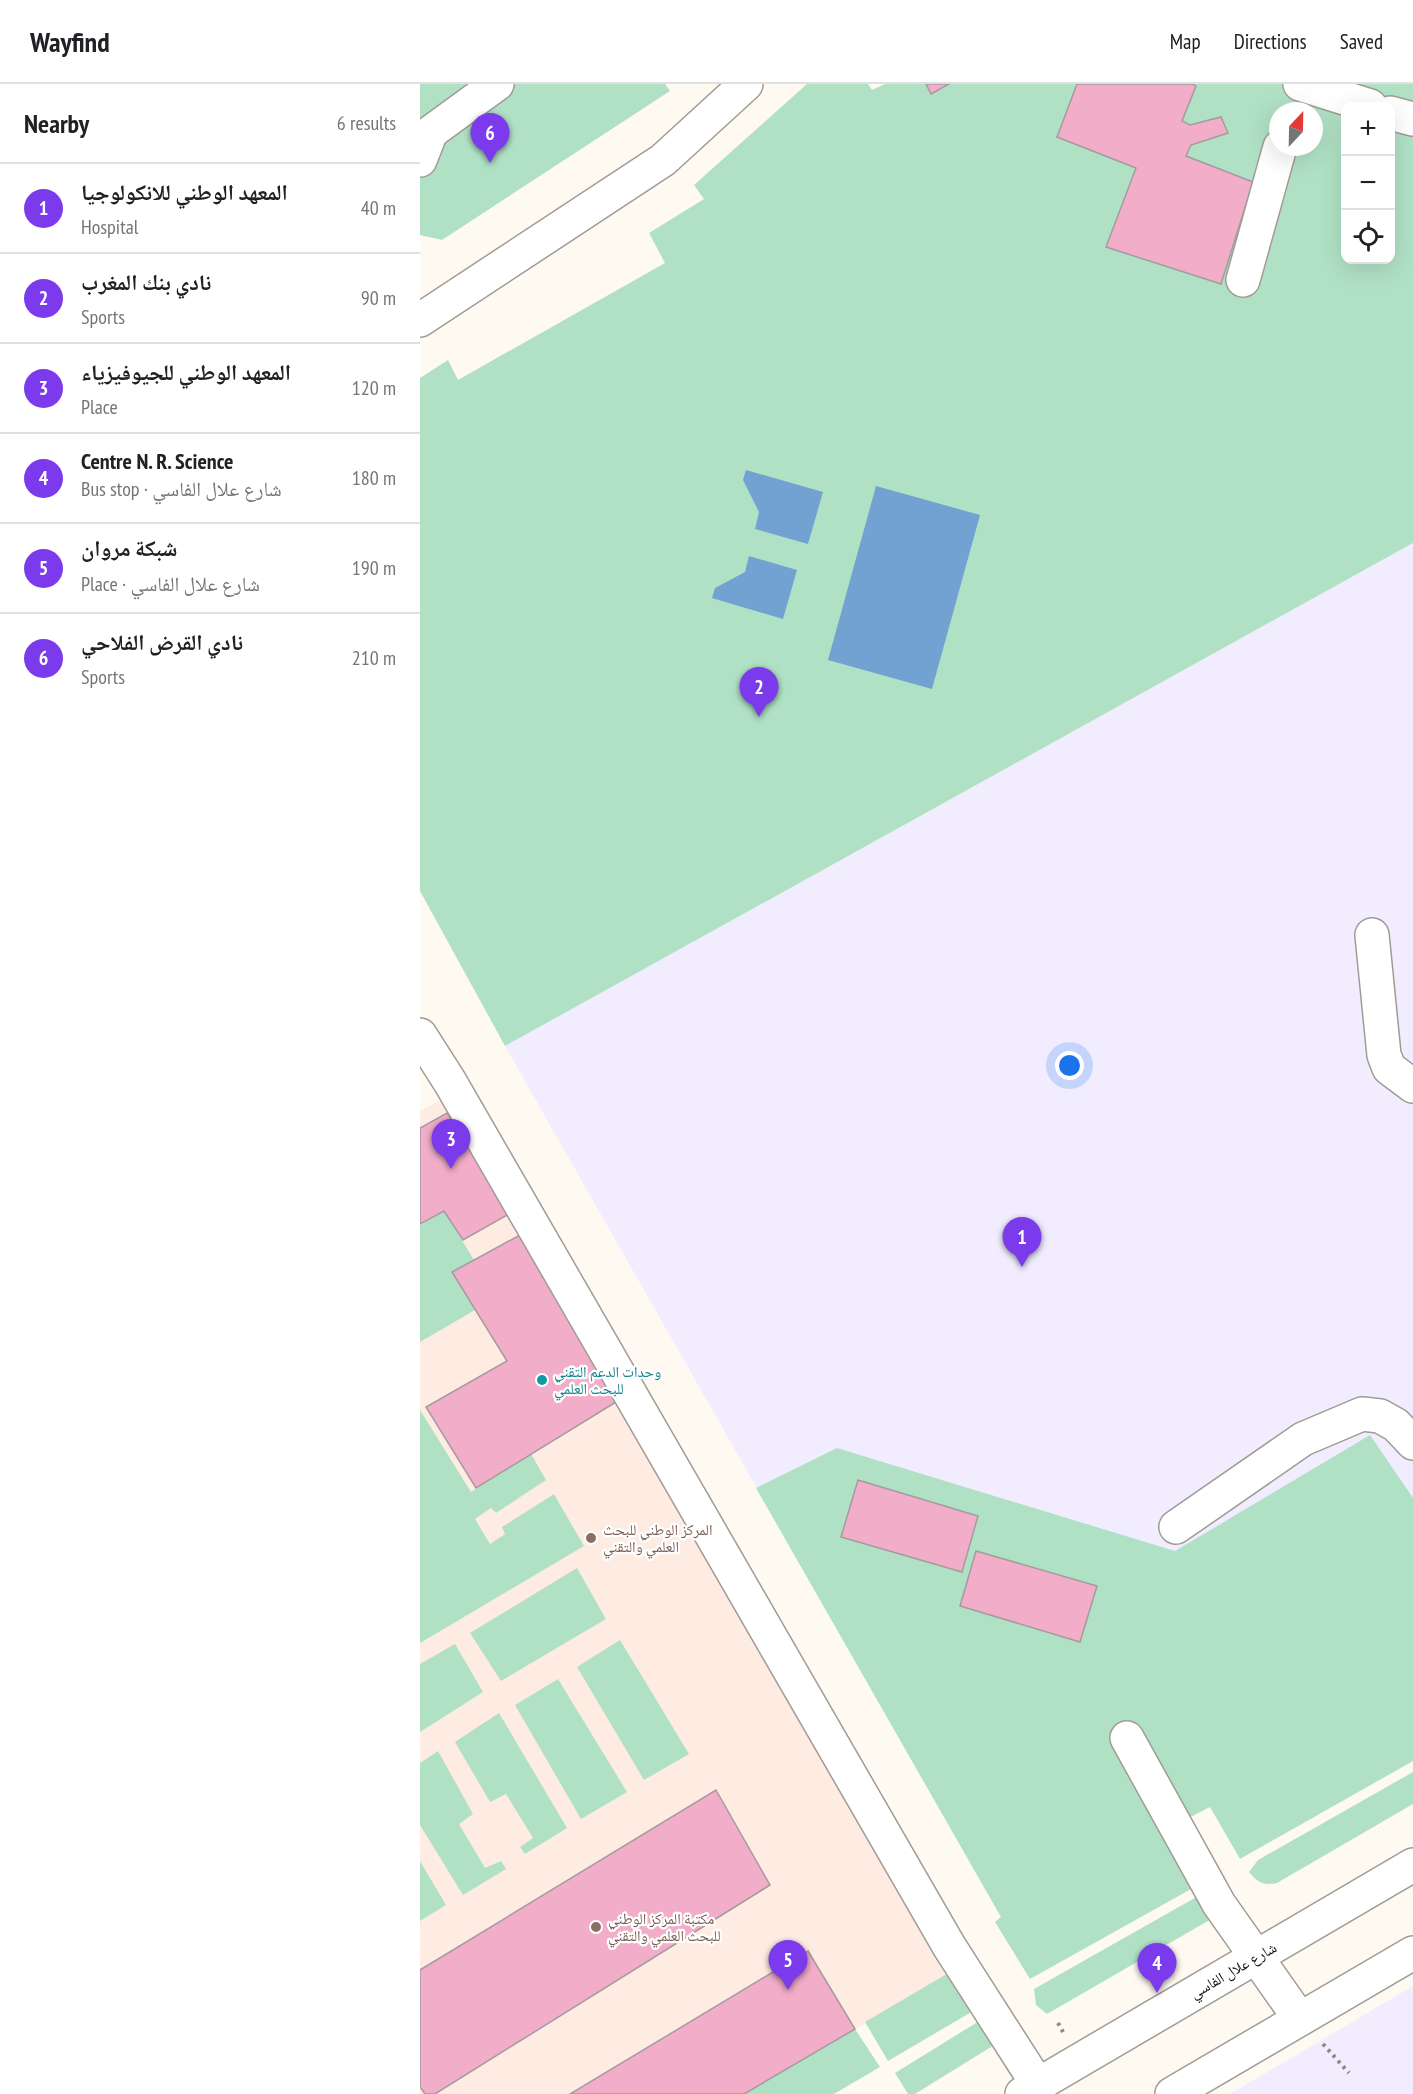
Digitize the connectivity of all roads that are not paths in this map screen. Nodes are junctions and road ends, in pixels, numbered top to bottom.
1 (497, 84) edge
2 (746, 84) edge
3 (1299, 84) edge
4 (1293, 102) edge
5 (1357, 102) edge
6 (1395, 114) edge
7 (453, 115) junction
8 (1413, 119) edge
9 (420, 125) edge
10 (1277, 156) edge
11 (420, 160) edge
12 (1243, 280) dead end
13 (420, 320) edge
14 (1372, 935) dead end
15 (420, 1035) edge
16 (1413, 1086) edge
17 (1413, 1443) edge
18 (1176, 1527) dead end
19 (1127, 1738) dead end
20 (1413, 1865) edge
21 (1413, 1953) edge
22 (1256, 1956) junction
23 (1300, 2019) junction
24 (1030, 2089) edge
25 (1172, 2094) edge

1 - 7 street
2 - 13 street
3 - 4 street
3 - 5 street
6 - 8 street
7 - 9 street
7 - 11 street
10 - 12 street
14 - 16 street
15 - 24 street
17 - 18 street
19 - 22 street
20 - 22 street, شارع علال الفاسي
21 - 23 street
22 - 23 street
22 - 24 street, شارع علال الفاسي
23 - 25 street

